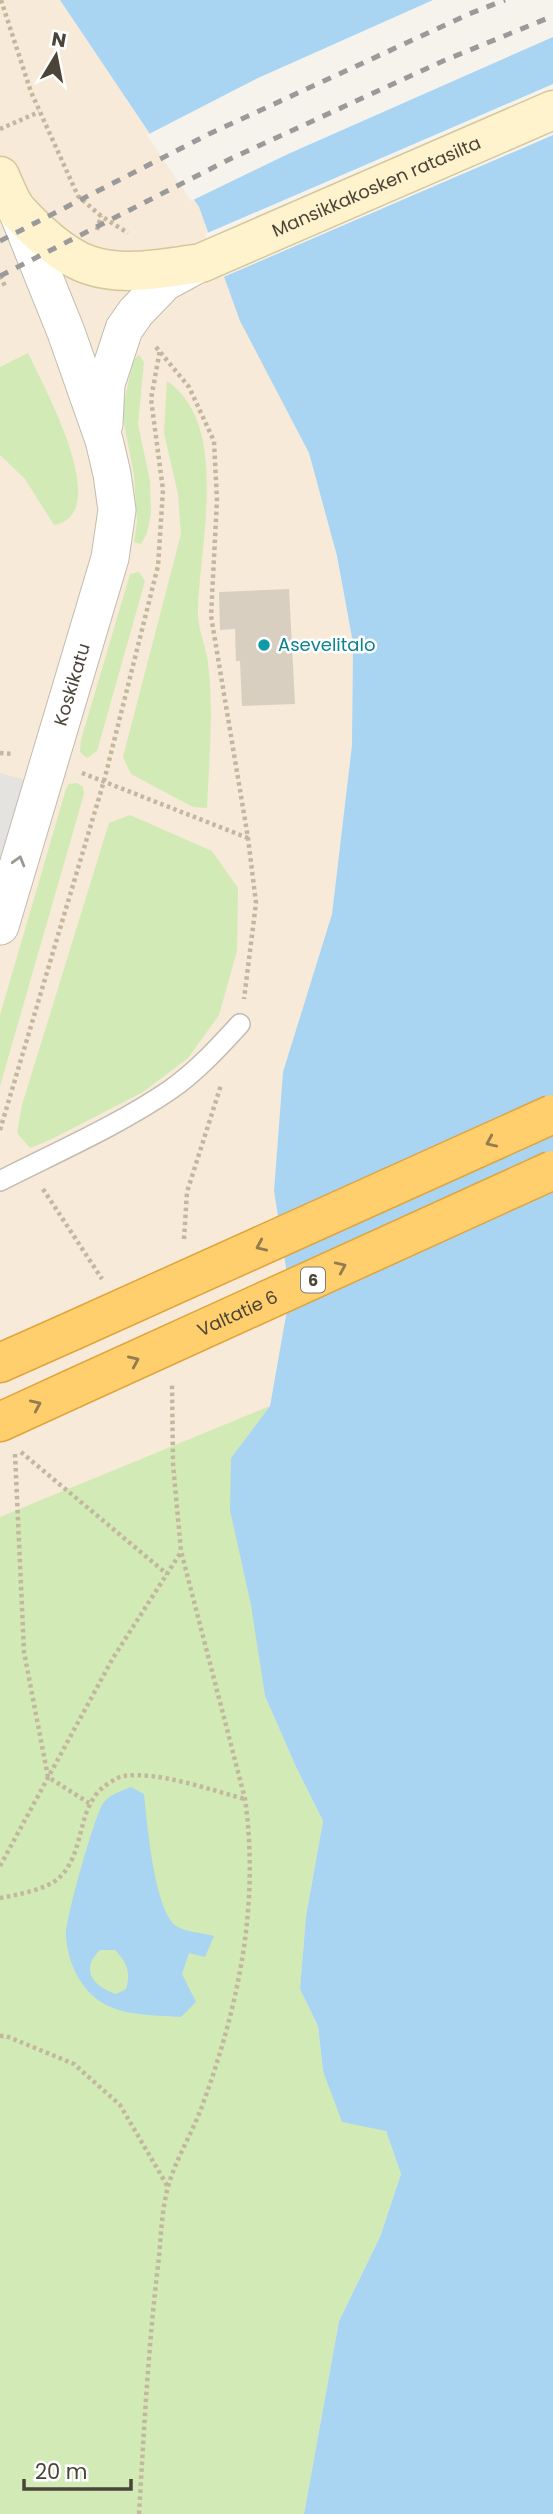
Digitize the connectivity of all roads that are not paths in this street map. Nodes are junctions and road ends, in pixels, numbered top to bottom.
1 (553, 110) edge
2 (8, 192) edge
3 (201, 263) junction
4 (104, 440) junction
5 (0, 926) edge
6 (240, 1024) road end
7 (553, 1114) edge
8 (553, 1170) edge
9 (0, 1181) edge
10 (0, 1363) edge
11 (0, 1422) edge

1 - 3 street, Mansikkakosken ratasilta
2 - 3 street, Mansikkakosken ratasilta
2 - 4 street, Koskikatu
3 - 4 street, Koskikatu
5 -> 4 street, Koskikatu
6 - 9 lane
7 -> 10 highway, bridge
11 -> 8 highway, Valtatie 6 / 6, bridge

